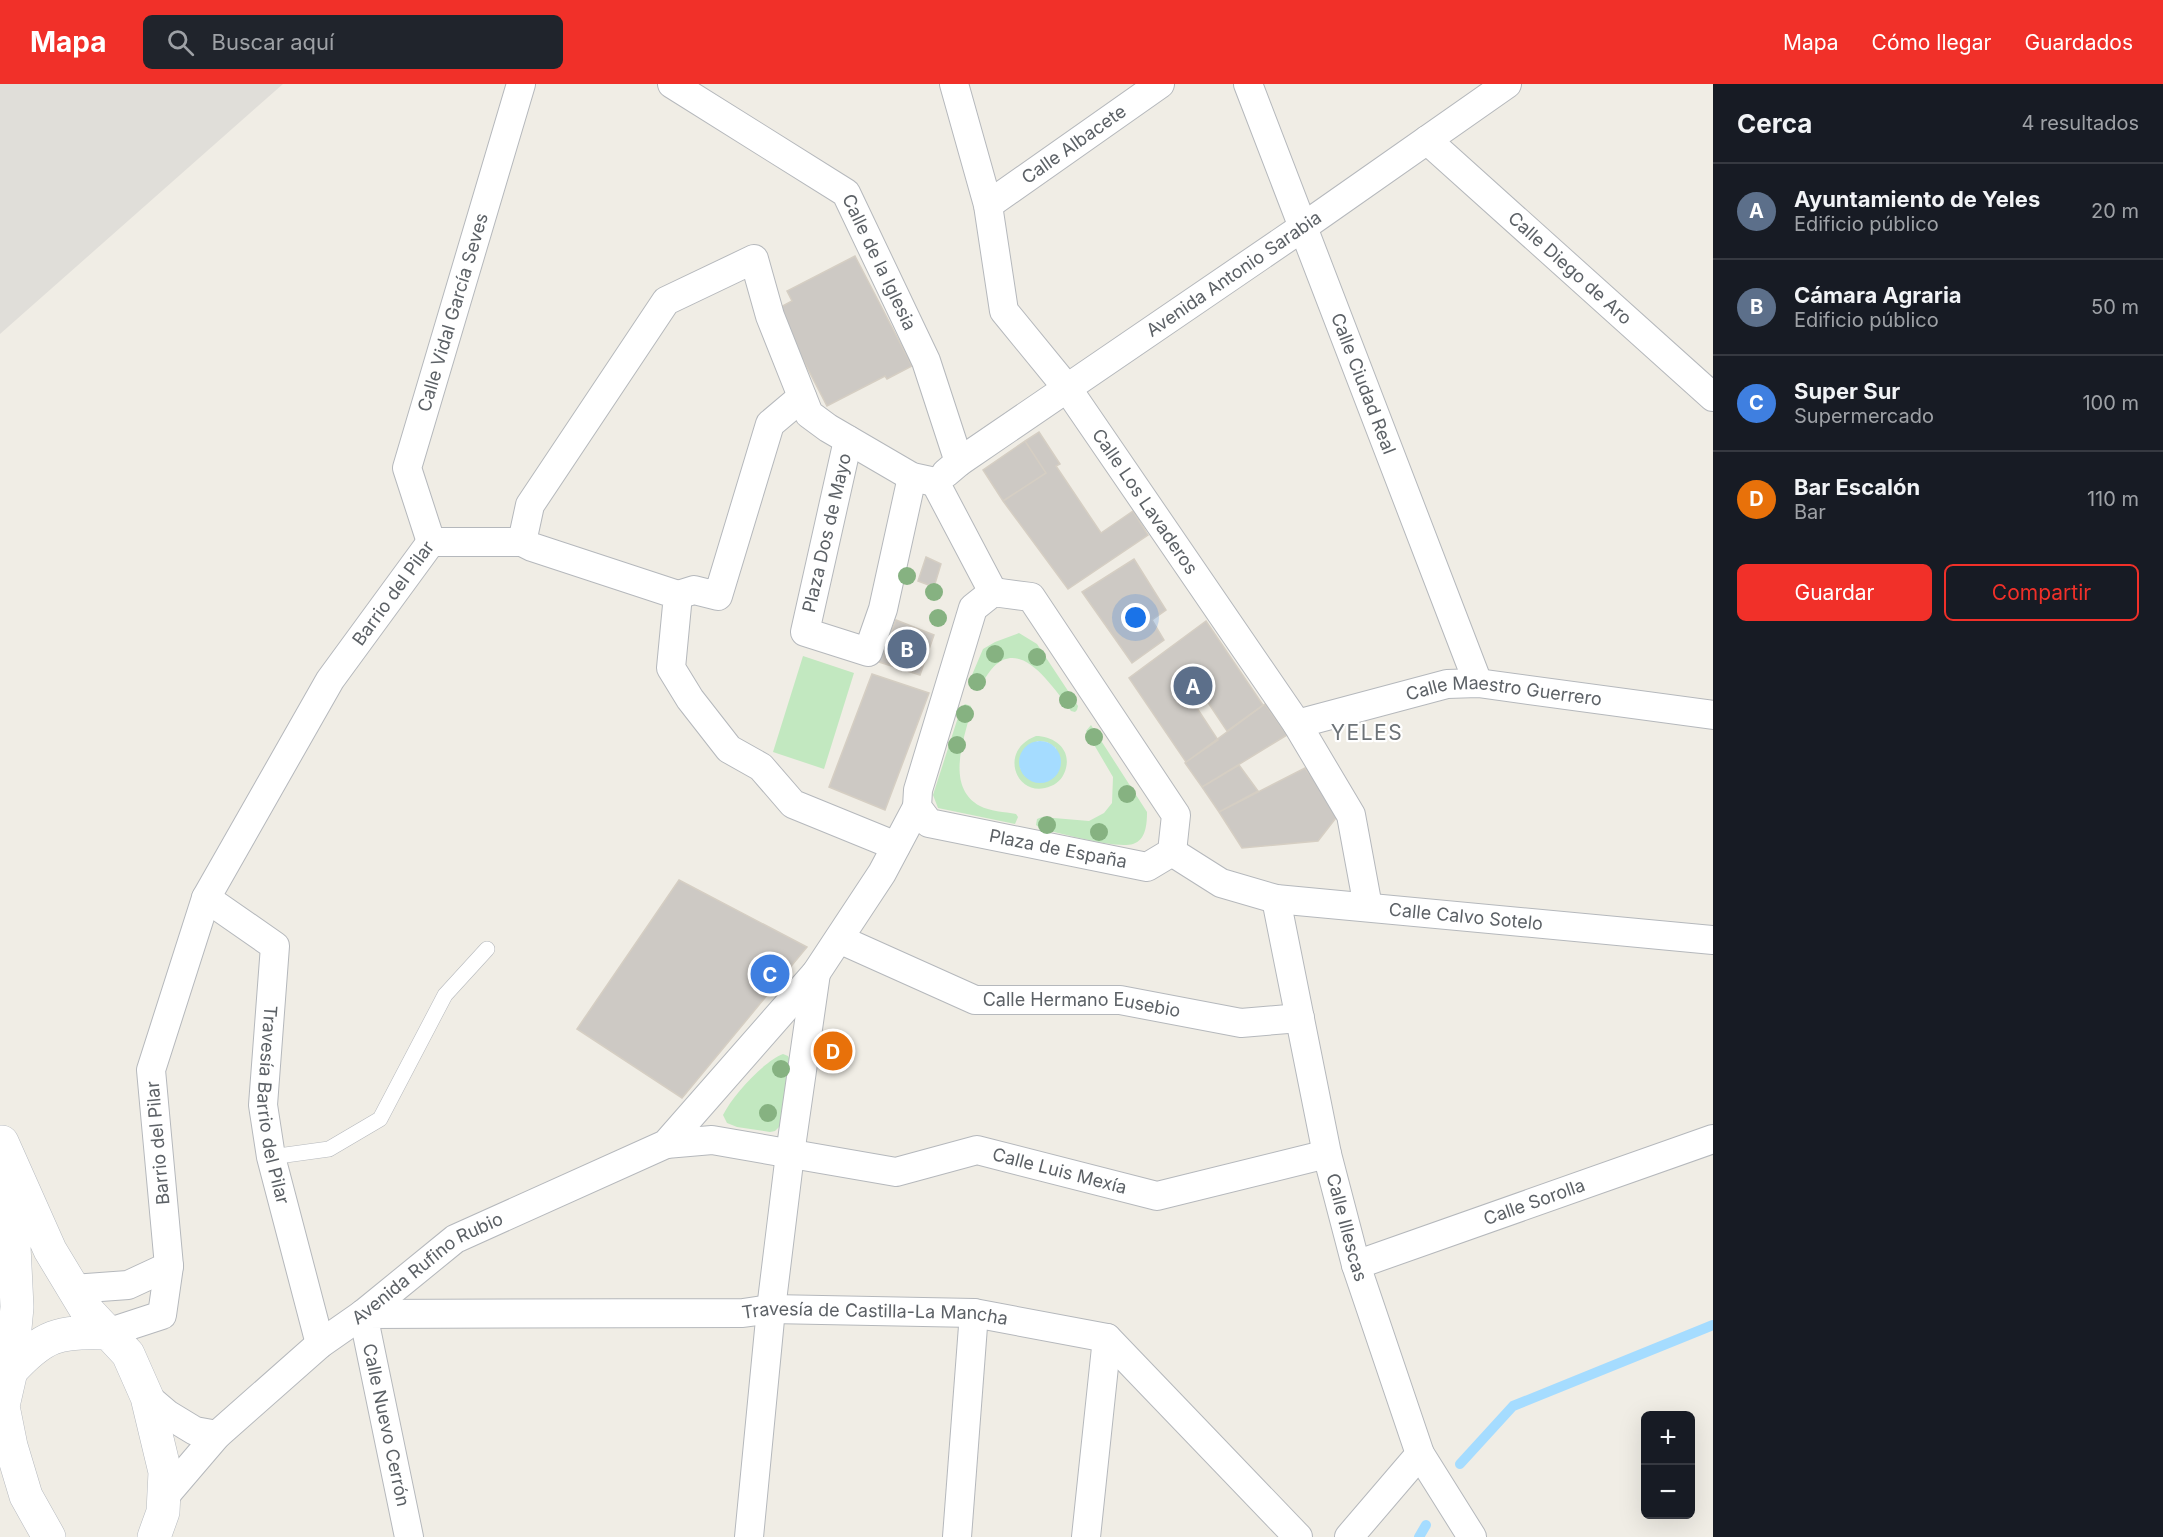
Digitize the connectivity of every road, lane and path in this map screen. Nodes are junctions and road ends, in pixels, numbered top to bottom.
1 (522, 84) edge
2 (672, 84) edge
3 (954, 84) edge
4 (1160, 84) edge
5 (1248, 84) edge
6 (1507, 84) edge
7 (1125, 95) edge
8 (1427, 140) junction
9 (988, 205) junction
10 (1303, 227) junction
11 (1067, 388) junction
12 (802, 397) junction
13 (1713, 397) edge
14 (848, 440) junction
15 (959, 462) junction
16 (924, 479) junction
17 (431, 542) junction
18 (522, 542) junction
19 (993, 592) junction
20 (678, 595) junction
21 (1478, 683) junction
22 (1713, 715) edge
23 (1297, 724) junction
24 (917, 807) junction
25 (896, 846) junction
26 (1172, 852) junction
27 (206, 898) junction
28 (1276, 899) junction
29 (1368, 907) junction
30 (838, 939) junction
31 (1713, 940) edge
32 (488, 949) dead end
33 (816, 973) junction
34 (1300, 1018) junction
35 (1, 1139) edge
36 (1713, 1139) edge
37 (666, 1144) junction
38 (790, 1154) junction
39 (1327, 1154) junction
40 (271, 1157) junction
41 (1356, 1265) junction
42 (169, 1266) junction
43 (73, 1289) junction
44 (771, 1309) junction
45 (974, 1312) junction
46 (363, 1314) junction
47 (107, 1333) junction
48 (1107, 1338) junction
49 (320, 1344) junction
50 (11, 1371) junction
51 (147, 1397) junction
52 (2, 1405) edge
53 (217, 1435) junction
54 (1423, 1460) junction
55 (163, 1521) edge
56 (1469, 1533) edge
57 (45, 1535) edge
58 (409, 1537) edge
59 (749, 1537) edge
60 (957, 1537) edge
61 (1086, 1537) edge
62 (1298, 1537) edge
63 (1349, 1537) edge

1 - 17 street, Calle Vidal García Seves
2 - 15 street, Calle de la Iglesia
3 - 9 street, Calle Los Lavaderos
4 - 7 street, Calle Albacete
5 - 10 street, Calle Ciudad Real
6 - 8 street, Avenida Antonio Sarabia
7 - 9 street, Calle Albacete
8 - 10 street, Avenida Antonio Sarabia
8 - 13 street, Calle Diego de Aro
9 - 11 street, Calle Los Lavaderos
10 - 11 street, Avenida Antonio Sarabia
10 - 21 street, Calle Ciudad Real
11 - 15 street, Avenida Antonio Sarabia
11 - 23 street, Calle Los Lavaderos
12 - 14 street
12 - 18 street
12 - 20 street
14 - 16 street
14 - 16 street, Plaza Dos de Mayo
15 - 16 street
16 - 19 street
17 - 18 street, Barrio del Pilar
17 - 27 street, Barrio del Pilar
18 - 20 street
19 - 24 street
19 - 26 street
20 - 25 street
21 - 22 street, Calle Maestro Guerrero
21 - 23 street, Calle Maestro Guerrero
23 - 29 street, Calle Los Lavaderos
24 - 25 street, Avenida Rufino Rubio
24 - 26 street, Plaza de España
25 - 30 street, Avenida Rufino Rubio
26 - 28 street, Calle Calvo Sotelo
27 - 40 street, Travesía Barrio del Pilar
27 - 42 street, Barrio del Pilar
28 - 29 street, Calle Calvo Sotelo
28 - 34 street, Calle Illescas
29 - 31 street, Calle Calvo Sotelo
30 - 33 street, Avenida Rufino Rubio
30 - 34 street, Calle Hermano Eusebio
32 - 40 lane
33 - 37 street, Avenida Rufino Rubio
33 - 38 street
34 - 39 street, Calle Illescas
35 - 43 main road
35 - 50 main road
36 - 41 street, Calle Sorolla
37 - 38 street, Avenida Rufino Rubio
37 - 46 street, Avenida Rufino Rubio
38 - 39 street, Calle Luis Mexía
38 - 44 street
39 - 41 street, Calle Illescas
40 - 49 street, Travesía Barrio del Pilar
41 - 54 street, Calle Illescas
42 - 43 street
42 - 47 street, Barrio del Pilar
43 - 47 main road
44 - 45 street, Travesía de Castilla-La Mancha
44 - 46 street, Travesía de Castilla-La Mancha
44 - 59 street
45 - 48 street, Travesía de Castilla-La Mancha
45 - 60 street
46 - 49 street, Avenida Rufino Rubio
46 - 58 street, Calle Nuevo Cerrón
47 - 50 main road
47 - 51 main road
48 - 61 street
48 - 62 street
49 - 53 street, Avenida Rufino Rubio
50 - 52 main road
51 - 53 street
51 - 55 main road
52 - 57 main road
53 - 55 street, Avenida Rufino Rubio
54 - 56 street, Calle Illescas
54 - 63 street

